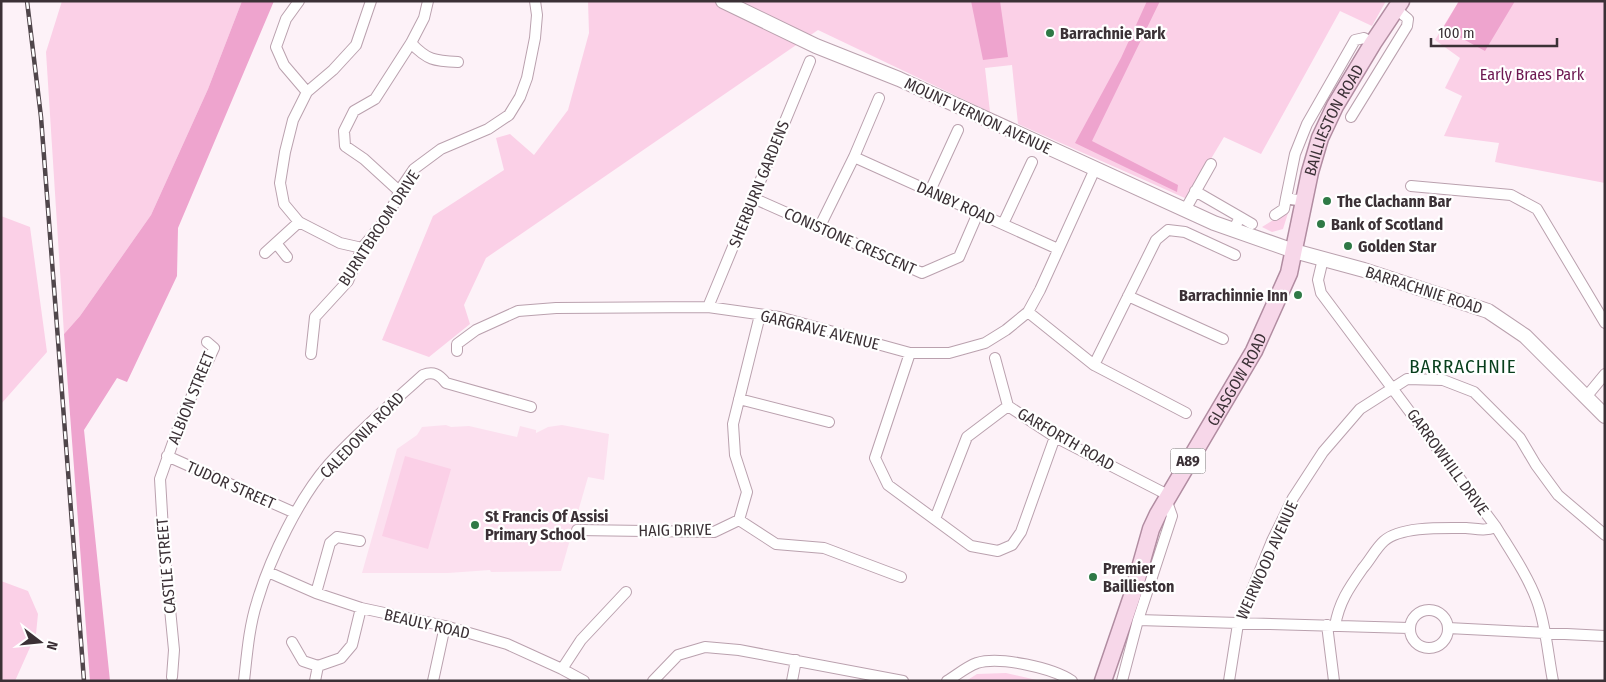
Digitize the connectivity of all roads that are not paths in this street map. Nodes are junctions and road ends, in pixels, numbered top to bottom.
1 (299, 1) edge
2 (371, 1) edge
3 (428, 1) edge
4 (535, 1) edge
5 (723, 1) edge
6 (1399, 5) edge
7 (411, 43) junction
8 (1373, 43) junction
9 (810, 61) dead end
10 (458, 62) dead end
11 (307, 92) junction
12 (879, 98) dead end
13 (1351, 117) dead end
14 (958, 130) dead end
15 (854, 156) junction
16 (1032, 162) dead end
17 (1211, 164) dead end
18 (1095, 169) junction
19 (1411, 186) dead end
20 (399, 191) junction
21 (930, 191) junction
22 (1195, 191) junction
23 (753, 198) junction
24 (1286, 198) junction
25 (1303, 202) junction
26 (1185, 210) junction
27 (978, 213) junction
28 (1275, 215) dead end
29 (299, 222) junction
30 (1237, 223) junction
31 (1003, 224) junction
32 (1252, 224) dead end
33 (819, 228) junction
34 (276, 243) junction
35 (362, 248) junction
36 (1058, 249) junction
37 (1294, 251) junction
38 (265, 253) dead end
39 (1235, 255) dead end
40 (287, 258) dead end
41 (1323, 259) junction
42 (1128, 296) junction
43 (708, 308) junction
44 (1028, 312) junction
45 (760, 315) junction
46 (1605, 323) edge
47 (1223, 340) dead end
48 (207, 342) dead end
49 (457, 351) dead end
50 (910, 353) junction
51 (311, 354) dead end
52 (995, 358) dead end
53 (1094, 365) junction
54 (1605, 374) edge
55 (1394, 389) junction
56 (1586, 397) junction
57 (739, 400) junction
58 (1008, 406) junction
59 (530, 407) dead end
60 (1186, 413) dead end
61 (1605, 416) edge
62 (829, 422) dead end
63 (1055, 437) junction
64 (167, 456) junction
65 (1167, 497) junction
66 (295, 513) junction
67 (935, 519) junction
68 (739, 520) junction
69 (1496, 527) junction
70 (577, 530) dead end
71 (1605, 535) edge
72 (360, 541) dead end
73 (268, 572) junction
74 (901, 577) dead end
75 (626, 592) dead end
76 (316, 593) junction
77 (1138, 598) junction
78 (361, 608) junction
79 (1138, 620) junction
80 (1238, 624) junction
81 (445, 626) junction
82 (1331, 626) junction
83 (1410, 628) junction
84 (1448, 628) junction
85 (1544, 634) junction
86 (1605, 636) edge
87 (1125, 638) junction
88 (292, 642) dead end
89 (796, 660) junction
90 (318, 666) junction
91 (562, 669) junction
92 (172, 677) dead end
93 (244, 681) edge
94 (315, 681) edge
95 (433, 681) edge
96 (584, 681) edge
97 (653, 681) edge
98 (792, 681) edge
99 (903, 681) edge
100 (947, 681) edge
101 (1072, 681) edge
102 (1104, 681) edge
103 (1122, 681) edge
104 (1229, 681) edge
105 (1334, 681) edge
106 (1553, 681) edge

1 - 11 street
2 - 11 street
3 - 7 street
4 - 20 street, BURNTBROOM DRIVE
5 - 18 main road, MOUNT VERNON AVENUE
6 - 8 main road, BAILLIESTON ROAD / A89
6 - 13 street
7 - 10 street
7 - 20 street
8 - 24 street
8 - 25 main road, BAILLIESTON ROAD / A89
9 - 23 street, SHERBURN GARDENS
11 - 29 street
12 - 15 street
14 - 21 street
15 - 21 street, DANBY ROAD
15 - 33 street
16 - 31 street
17 - 22 street
18 - 26 main road, MOUNT VERNON AVENUE
18 - 36 street, GARGRAVE AVENUE
19 - 46 street
20 - 35 street, BURNTBROOM DRIVE
21 - 27 street, DANBY ROAD
22 - 26 street
22 - 30 street, MOUNT VERNON AVENUE
23 - 33 street, CONISTONE CRESCENT
23 - 43 street, SHERBURN GARDENS
24 - 25 street
24 - 28 street
25 - 37 main road, BAILLIESTON ROAD / A89
26 - 30 main road, MOUNT VERNON AVENUE
27 - 31 street, DANBY ROAD
27 - 33 street, CONISTONE CRESCENT
29 - 34 street
29 - 35 street
30 - 32 street, MOUNT VERNON AVENUE
30 - 37 main road, MOUNT VERNON AVENUE
31 - 36 street, DANBY ROAD
34 - 38 street
34 - 40 street
35 - 51 street, BURNTBROOM DRIVE
36 - 44 street, GARGRAVE AVENUE
37 - 41 main road, BARRACHNIE ROAD
37 - 65 main road, GLASGOW ROAD / A89
39 - 42 street
41 - 55 street, GARROWHILL DRIVE
41 - 56 main road, BARRACHNIE ROAD
42 - 47 street
42 - 53 street
43 - 45 street, GARGRAVE AVENUE
43 - 49 street, GARGRAVE AVENUE
44 - 50 street, GARGRAVE AVENUE
44 - 53 street
45 - 50 street, GARGRAVE AVENUE
45 - 57 street
48 - 64 street, ALBION STREET
50 - 67 street
52 - 58 street, GARFORTH ROAD
53 - 60 street
54 - 56 street
55 - 69 street, GARROWHILL DRIVE
55 - 71 street, WEIRWOOD AVENUE
55 - 80 street, WEIRWOOD AVENUE
56 - 61 main road, BARRACHNIE ROAD
57 - 62 street
57 - 68 street
58 - 63 street, GARFORTH ROAD
58 - 67 street
59 - 66 street, CALEDONIA ROAD
63 - 65 street, GARFORTH ROAD
63 - 67 street
64 - 66 street, TUDOR STREET
64 - 92 street, CASTLE STREET
65 - 77 main road, GLASGOW ROAD / A89
66 - 73 street, CALEDONIA ROAD
68 - 70 street, HAIG DRIVE
68 - 74 street
69 - 82 street
69 - 85 street, GARROWHILL DRIVE
72 - 76 street
73 - 76 street, BEAULY ROAD
73 - 93 street, CALEDONIA ROAD
75 - 91 street
76 - 78 street, BEAULY ROAD
77 - 79 street, GLASGOW ROAD
77 - 87 main road, GLASGOW ROAD / A89
78 - 81 street, BEAULY ROAD
78 - 90 street
79 - 80 street
79 - 87 street, GLASGOW ROAD
80 - 82 street
80 - 104 street, WEIRWOOD AVENUE
81 - 91 street, BEAULY ROAD
81 - 95 street
82 - 83 street
82 - 105 street
83 - 84 street
83 - 84 street
84 - 85 street
85 - 86 street
85 - 106 street, GARROWHILL DRIVE
87 - 102 main road, GLASGOW ROAD / A89
87 - 103 street, GLASGOW ROAD
88 - 90 street
89 - 97 street
89 - 98 street
89 - 99 street
90 - 94 street
91 - 96 street, BEAULY ROAD
100 - 101 street

